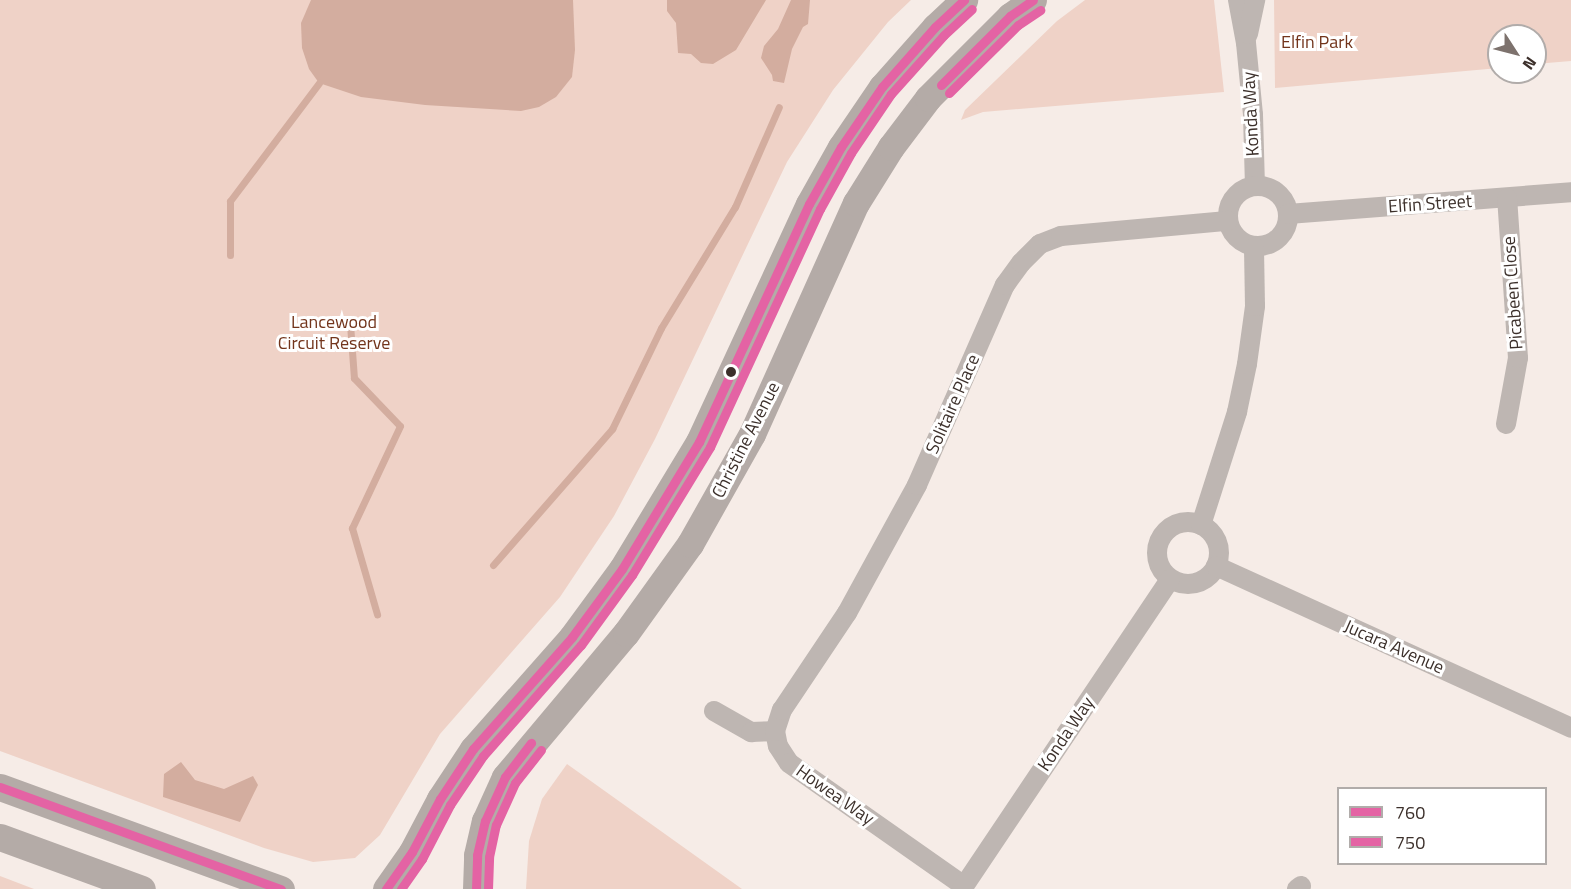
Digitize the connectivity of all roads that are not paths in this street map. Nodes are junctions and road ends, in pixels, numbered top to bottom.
1 (964, 0) edge
2 (1033, 0) edge
3 (1238, 0) edge
4 (1255, 0) edge
5 (1246, 43) junction
6 (1255, 186) junction
7 (1571, 192) edge
8 (1507, 198) junction
9 (1288, 214) junction
10 (1227, 221) junction
11 (1254, 247) junction
12 (1506, 424) dead end
13 (1201, 525) junction
14 (1216, 566) junction
15 (1170, 579) junction
16 (714, 711) dead end
17 (1571, 728) edge
18 (775, 731) junction
19 (0, 788) edge
20 (0, 837) edge
21 (963, 888) edge
22 (142, 889) edge
23 (281, 889) edge
24 (386, 889) edge
25 (476, 889) edge

1 - 24 main road
2 - 25 main road, Christine Avenue
3 - 5 street, Konda Way
4 - 5 street, Konda Way
5 - 6 street, Konda Way
6 - 9 street
6 - 10 street
7 - 8 street, Elfin Street
8 - 9 street, Elfin Street
8 - 12 street, Picabeen Close
9 - 11 street
10 - 11 street
10 - 18 street, Solitaire Place
11 - 13 street
13 - 14 street
13 - 15 street
14 - 15 street
14 - 17 street, Jucara Avenue
15 - 21 street, Konda Way
16 - 18 street
18 - 21 street, Howea Way
19 - 23 main road
20 - 22 main road

